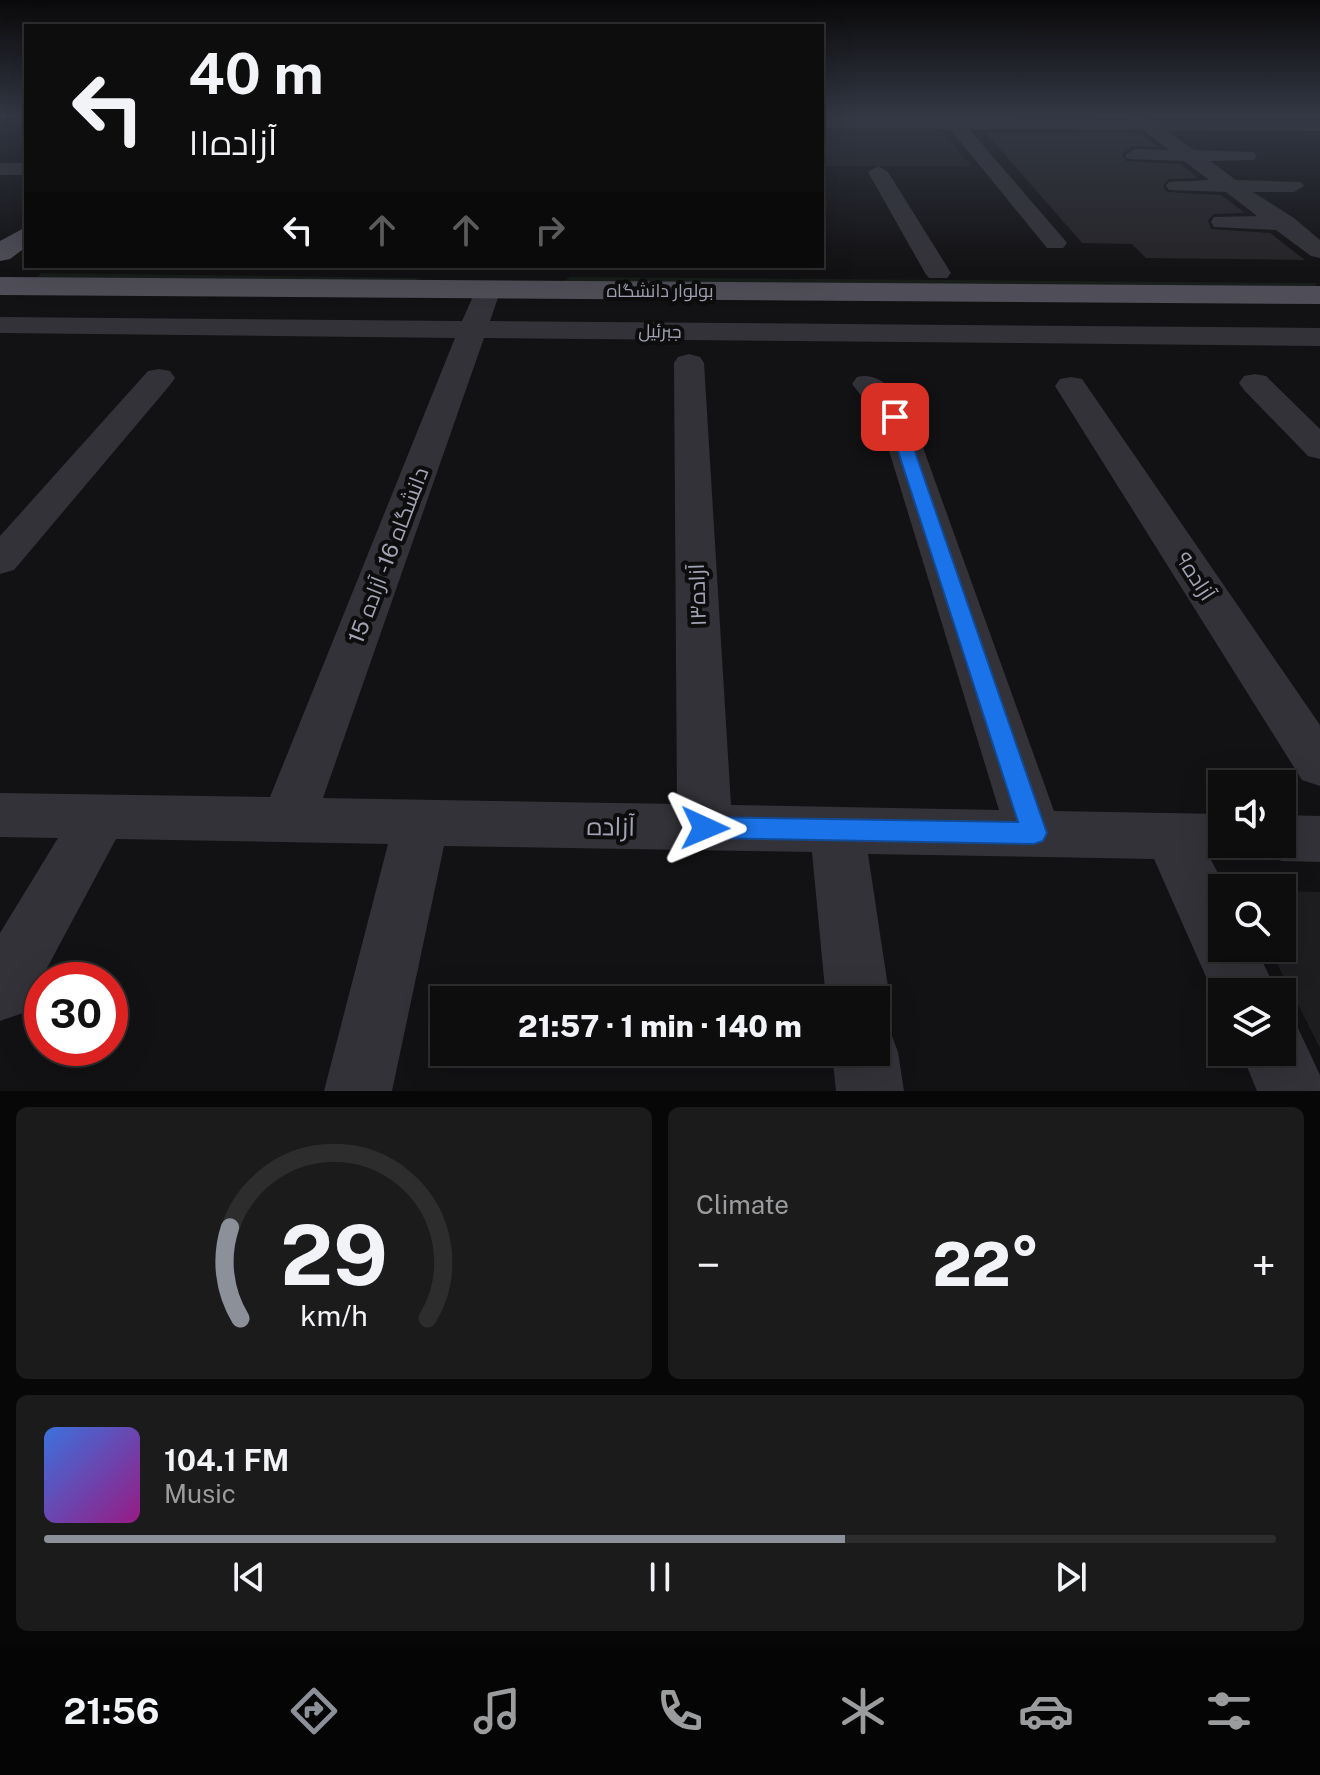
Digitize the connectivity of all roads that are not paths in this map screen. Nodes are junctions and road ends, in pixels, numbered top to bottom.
1 (992, 168) edge
2 (1205, 168) edge
3 (0, 169) edge
4 (24, 169) edge
5 (878, 172) dead end
6 (1176, 186) dead end
7 (1231, 186) junction
8 (1294, 186) dead end
9 (1222, 222) dead end
10 (1281, 223) junction
11 (1320, 224) edge
12 (24, 225) edge
13 (0, 232) edge
14 (24, 236) edge
15 (1055, 243) dead end
16 (1320, 251) edge
17 (0, 253) edge
18 (30, 268) edge
19 (241, 268) edge
20 (938, 273) junction
21 (493, 275) edge
22 (1320, 276) edge
23 (7, 279) edge
24 (139, 286) junction
25 (1320, 295) edge
26 (0, 315) edge
27 (0, 325) edge
28 (473, 329) junction
29 (1320, 337) edge
30 (689, 363) dead end
31 (159, 378) dead end
32 (1255, 383) dead end
33 (868, 384) dead end
34 (1071, 386) dead end
35 (1320, 449) edge
36 (0, 561) edge
37 (1320, 766) edge
38 (0, 815) edge
39 (100, 817) junction
40 (288, 821) junction
41 (421, 823) junction
42 (705, 828) junction
43 (837, 830) junction
44 (1034, 833) junction
45 (1196, 836) edge
46 (1296, 838) edge
47 (1320, 839) edge
48 (1208, 885) edge
49 (856, 986) edge
50 (0, 991) edge
51 (867, 1066) edge
52 (1280, 1066) edge
53 (358, 1091) edge
54 (870, 1091) edge
55 (1292, 1091) edge

1 - 15 street
2 - 7 street
3 - 4 street
5 - 20 street
6 - 7 street
7 - 8 street
7 - 10 street
9 - 10 street
10 - 11 street
10 - 16 street
12 - 13 main road
14 - 17 main road
18 - 23 main road
19 - 21 main road, بولوار دانشگاه
20 - 21 main road, بولوار دانشگاه
20 - 22 main road, بولوار دانشگاه
21 - 24 main road, بولوار دانشگاه
21 - 25 main road, بولوار دانشگاه
21 - 28 street, دانشگاه 16 - آزاده 15
23 - 24 main road, بولوار دانشگاه
24 - 26 main road
27 - 28 street, جبرئیل
28 - 29 street, جبرئیل
28 - 40 street, دانشگاه 16 - آزاده 15
30 - 42 street, آزاده۱۳
31 - 36 street
32 - 35 street
33 - 44 street
34 - 37 street, آزاده۹
38 - 39 street, آزاده
39 - 40 street, آزاده
39 - 50 street
40 - 41 street, آزاده
41 - 42 street, آزاده
41 - 53 street
42 - 43 street, آزاده
43 - 44 street, آزاده
43 - 49 street
44 - 45 street, آزاده
45 - 48 street
46 - 47 street
51 - 54 street
52 - 55 street

